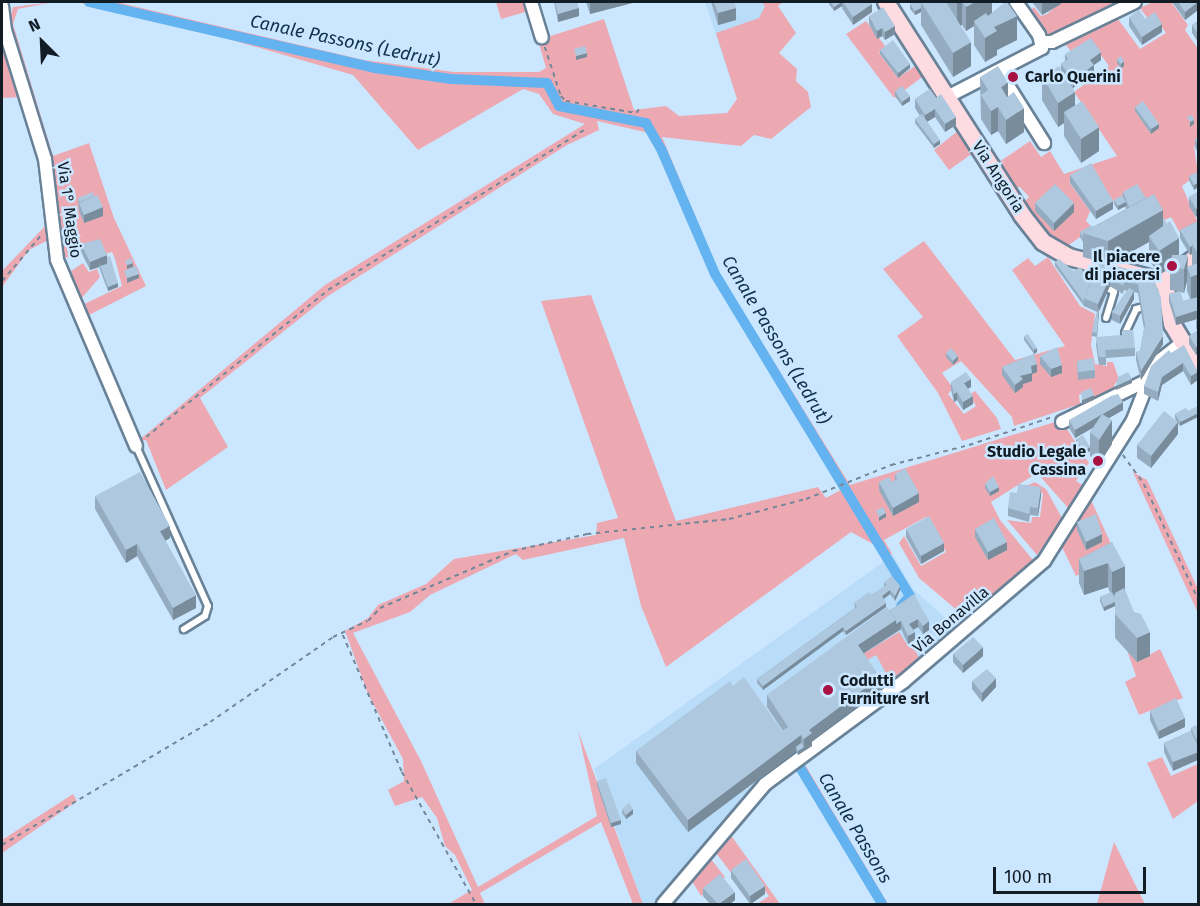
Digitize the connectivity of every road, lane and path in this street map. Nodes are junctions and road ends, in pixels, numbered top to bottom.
1 (531, 2) edge
2 (886, 2) edge
3 (1016, 2) edge
4 (1135, 2) edge
5 (2, 6) edge
6 (542, 37) joint
7 (1042, 44) junction
8 (999, 72) junction
9 (947, 97) junction
10 (640, 108) dead end
11 (586, 129) dead end
12 (1044, 143) dead end
13 (53, 225) junction
14 (1198, 256) edge
15 (1081, 258) junction
16 (2, 281) edge
17 (1165, 282) junction
18 (1166, 301) junction
19 (1107, 318) dead end
20 (1125, 333) edge
21 (1182, 342) junction
22 (1198, 367) edge
23 (1146, 381) junction
24 (1079, 414) junction
25 (1062, 422) dead end
26 (136, 446) junction
27 (1118, 447) junction
28 (1198, 599) edge
29 (184, 629) dead end
30 (342, 634) junction
31 (2, 845) edge
32 (477, 904) edge
33 (663, 904) edge

1 - 6 street
2 - 9 street, Via Angoria
3 - 7 street
4 - 7 street
5 - 13 street, Via 1° Maggio
6 - 10 path
7 - 8 street
8 - 9 street
8 - 12 street
9 - 15 street, Via Angoria
11 - 26 path
13 - 16 path
13 - 26 street, Via 1° Maggio
14 - 17 street
15 - 17 street, Via Angoria
15 - 19 lane
17 - 18 street
18 - 20 lane
18 - 21 street
21 - 22 street
21 - 23 street, Via Bonavilla
23 - 24 street
23 - 27 street, Via Bonavilla
24 - 25 street
24 - 30 path
26 - 29 lane
27 - 28 path
27 - 33 street, Via Bonavilla
30 - 31 path
30 - 32 path

